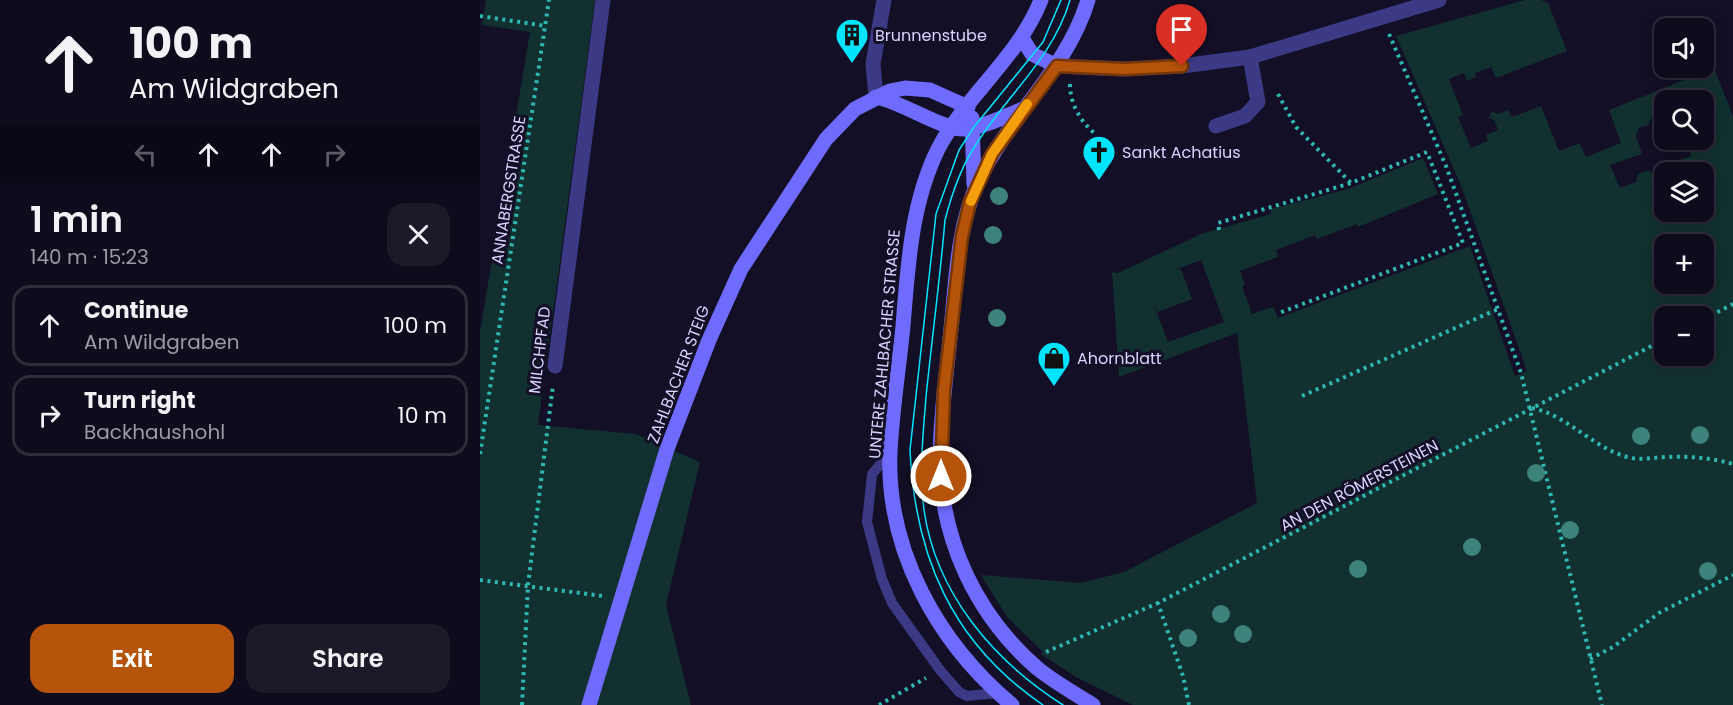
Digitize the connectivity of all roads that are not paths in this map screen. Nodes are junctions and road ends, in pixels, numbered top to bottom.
1 (603, 0) edge
2 (884, 0) edge
3 (1041, 0) edge
4 (1088, 0) edge
5 (1439, 0) edge
6 (1022, 38) junction
7 (1250, 57) junction
8 (1057, 66) junction
9 (876, 97) junction
10 (968, 107) junction
11 (1023, 109) junction
12 (1216, 126) dead end
13 (951, 127) junction
14 (974, 128) junction
15 (974, 193) junction
16 (555, 366) road end
17 (890, 453) junction
18 (998, 693) junction
19 (589, 705) edge
20 (1012, 705) edge
21 (1093, 705) edge

1 - 16 street, MILCHPFAD
2 - 9 street
3 - 6 street, UNTERE ZAHLBACHER STRASSE
4 - 8 street
5 - 7 street
6 - 8 street
6 - 10 street, UNTERE ZAHLBACHER STRASSE
7 - 8 street
7 - 12 street
8 - 11 street
9 - 10 street, ZAHLBACHER STEIG
9 - 13 street
9 - 19 street, ZAHLBACHER STEIG
10 - 13 street, UNTERE ZAHLBACHER STRASSE
10 - 14 street
11 - 14 street
11 - 15 street
13 - 14 street
13 - 17 street, UNTERE ZAHLBACHER STRASSE
14 - 15 street
15 - 21 street
17 - 18 street, UNTERE ZAHLBACHER STRASSE
17 - 18 lane
18 - 20 street, UNTERE ZAHLBACHER STRASSE

